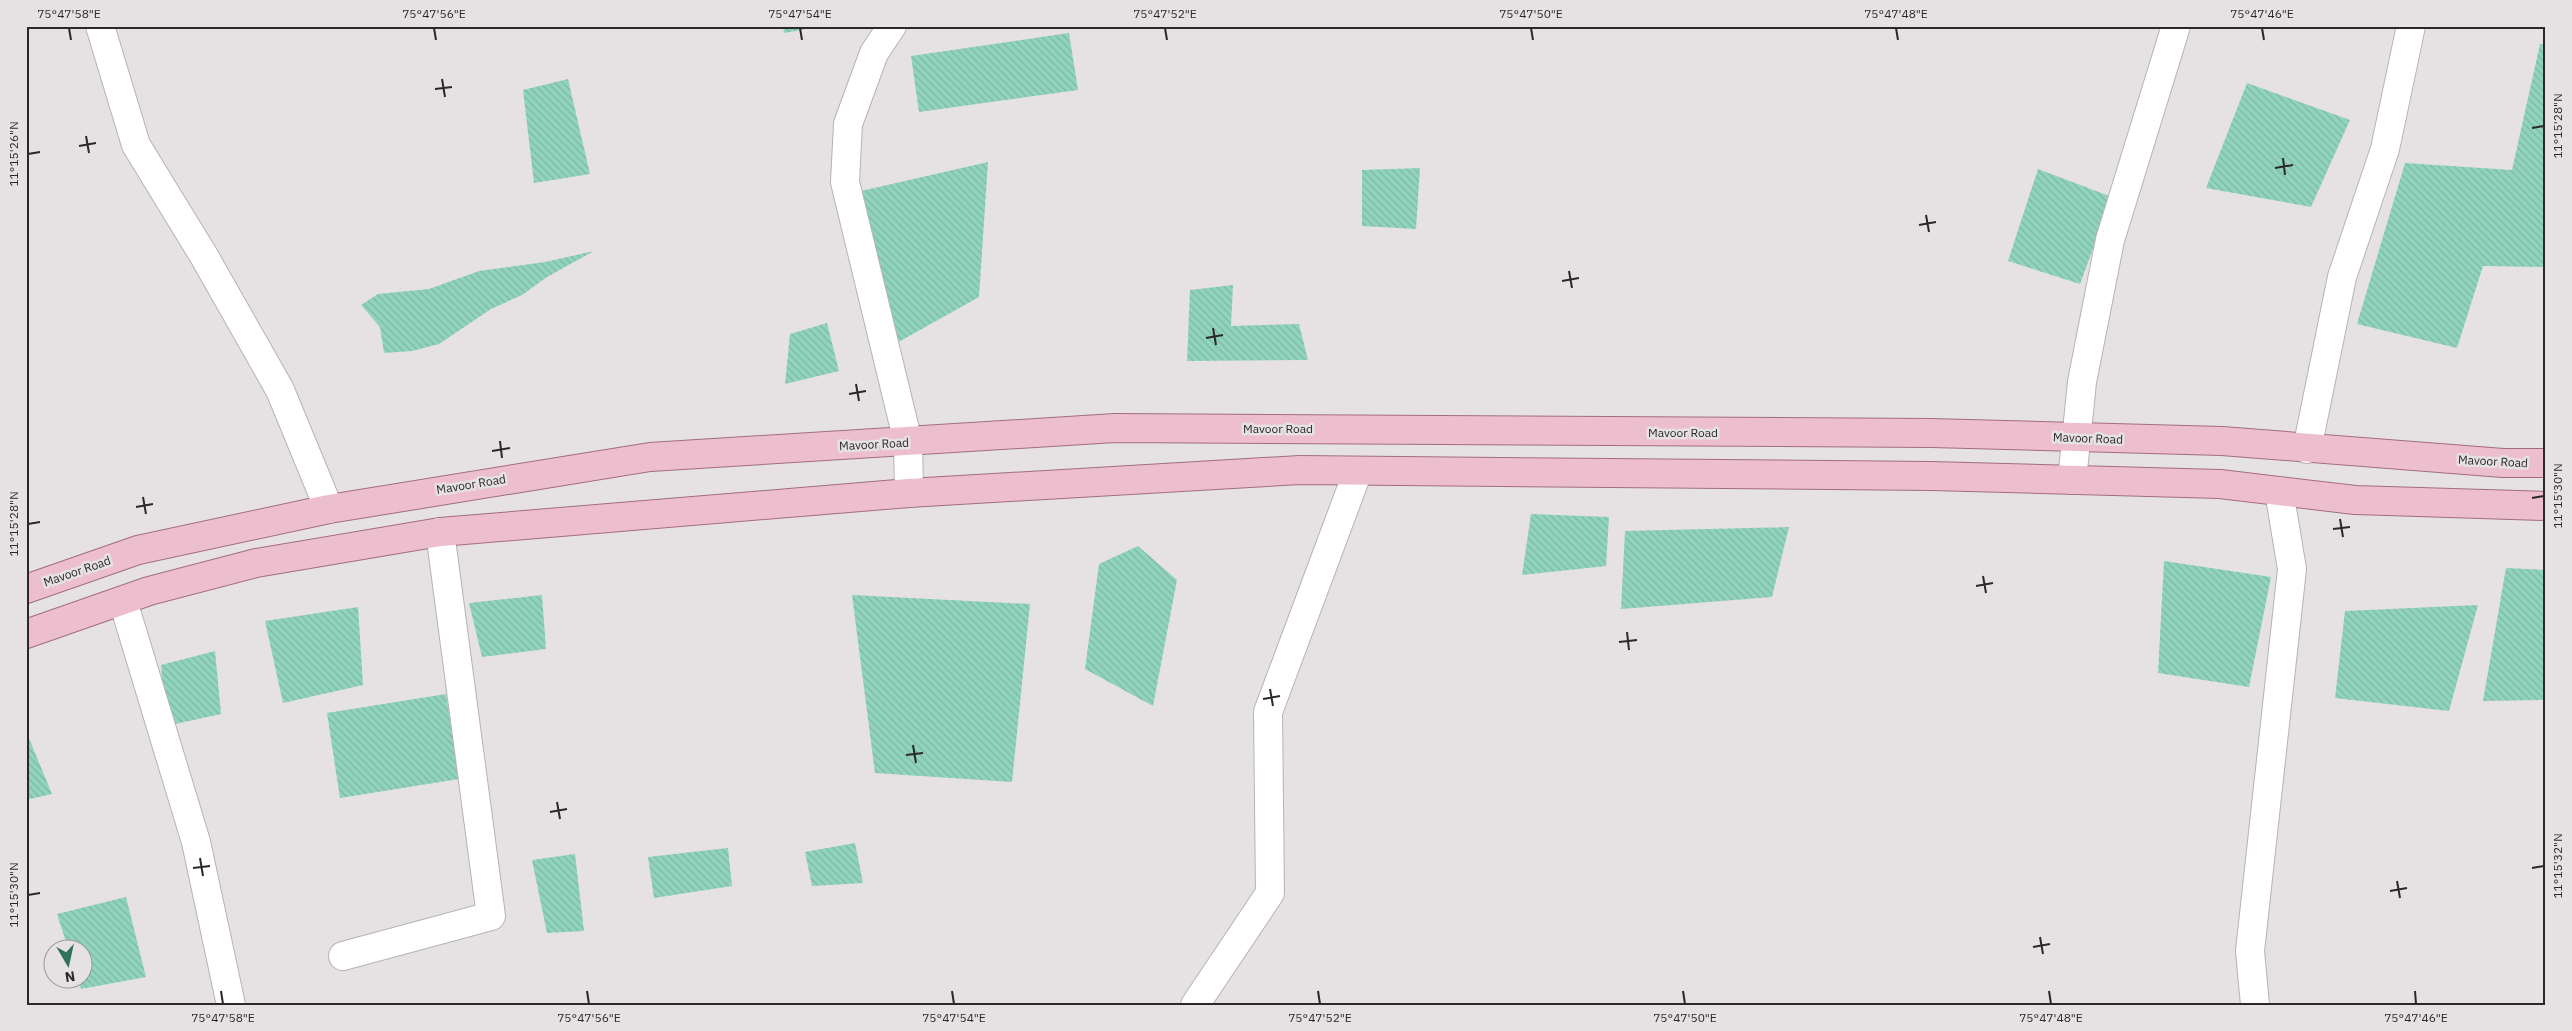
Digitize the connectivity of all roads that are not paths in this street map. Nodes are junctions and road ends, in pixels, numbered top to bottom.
1 (100, 26) edge
2 (892, 26) edge
3 (2176, 26) edge
4 (2411, 26) edge
5 (2076, 437) junction
6 (908, 442) junction
7 (2307, 449) junction
8 (2546, 463) edge
9 (1358, 471) junction
10 (2072, 480) junction
11 (2280, 491) junction
12 (909, 494) junction
13 (2546, 506) edge
14 (329, 509) junction
15 (440, 532) junction
16 (26, 589) edge
17 (123, 601) junction
18 (26, 634) edge
19 (343, 956) dead end
20 (231, 1005) edge
21 (1196, 1005) edge
22 (2255, 1005) edge

1 - 14 street
2 - 6 street
3 - 5 street
4 - 7 street
5 - 6 main road, Mavoor Road
5 - 7 main road, Mavoor Road
5 - 10 street
6 - 12 street
6 - 14 main road, Mavoor Road
7 - 8 main road, Mavoor Road
9 - 10 main road
9 - 12 main road
9 - 21 street
10 - 11 main road
11 - 13 main road
11 - 22 street
12 - 15 main road
14 - 16 main road, Mavoor Road
15 - 17 main road
15 - 19 street
17 - 18 main road
17 - 20 street

